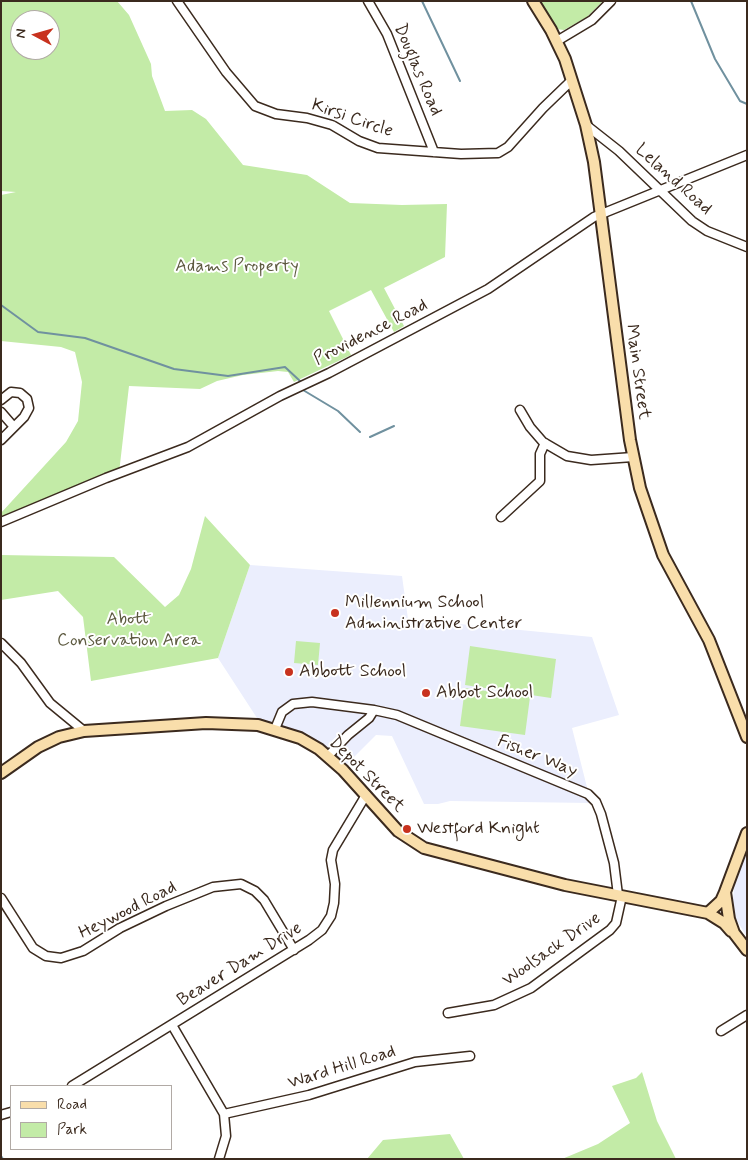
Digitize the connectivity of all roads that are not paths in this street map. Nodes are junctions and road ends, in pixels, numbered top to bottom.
1 (177, 1) edge
2 (368, 1) edge
3 (533, 1) edge
4 (611, 1) edge
5 (557, 41) junction
6 (572, 80) junction
7 (586, 126) junction
8 (434, 152) junction
9 (747, 155) edge
10 (658, 190) junction
11 (600, 214) junction
12 (747, 247) edge
13 (1, 400) edge
14 (520, 410) dead end
15 (1, 412) edge
16 (14, 427) junction
17 (1, 440) edge
18 (545, 444) junction
19 (633, 457) junction
20 (501, 517) dead end
21 (1, 522) edge
22 (1, 643) edge
23 (374, 710) junction
24 (275, 729) junction
25 (84, 731) junction
26 (747, 737) edge
27 (328, 756) junction
28 (1, 772) edge
29 (366, 795) junction
30 (747, 833) edge
31 (725, 892) junction
32 (620, 895) junction
33 (1, 898) edge
34 (708, 913) junction
35 (734, 933) junction
36 (294, 950) junction
37 (747, 950) edge
38 (448, 1013) dead end
39 (747, 1015) edge
40 (172, 1025) junction
41 (721, 1031) dead end
42 (470, 1056) dead end
43 (74, 1085) edge
44 (224, 1114) junction
45 (219, 1159) edge

1 - 8 street, Kirsi Circle
2 - 8 street, Douglas Road
3 - 5 main road, Main Street
4 - 5 street
5 - 6 main road, Main Street
6 - 7 main road, Main Street
6 - 8 street, Kirsi Circle
7 - 10 street, Leland Road
7 - 11 main road, Main Street
9 - 10 street, Providence Road
10 - 11 street, Providence Road
10 - 12 street, Leland Road
11 - 19 main road, Main Street
11 - 21 street, Providence Road
13 - 16 street
14 - 18 street
15 - 16 street
16 - 17 street
18 - 19 street
18 - 20 street
19 - 26 main road, Main Street
22 - 25 street
23 - 24 street, Fisher Way
23 - 27 street
23 - 32 street, Fisher Way
24 - 25 main road, Depot Street
24 - 27 main road, Depot Street
25 - 28 main road, Depot Street
27 - 29 main road, Depot Street
29 - 32 main road, Depot Street
29 - 36 street, Beaver Dam Drive
30 - 31 main road
31 - 34 main road
31 - 35 main road
32 - 34 main road, Depot Street
32 - 38 street, Woolsack Drive
33 - 36 street, Heywood Road
34 - 35 main road, Depot Street
35 - 37 main road
36 - 40 street, Beaver Dam Drive
39 - 41 street
40 - 43 street, Beaver Dam Drive
40 - 44 street
42 - 44 street, Ward Hill Road
44 - 45 street

